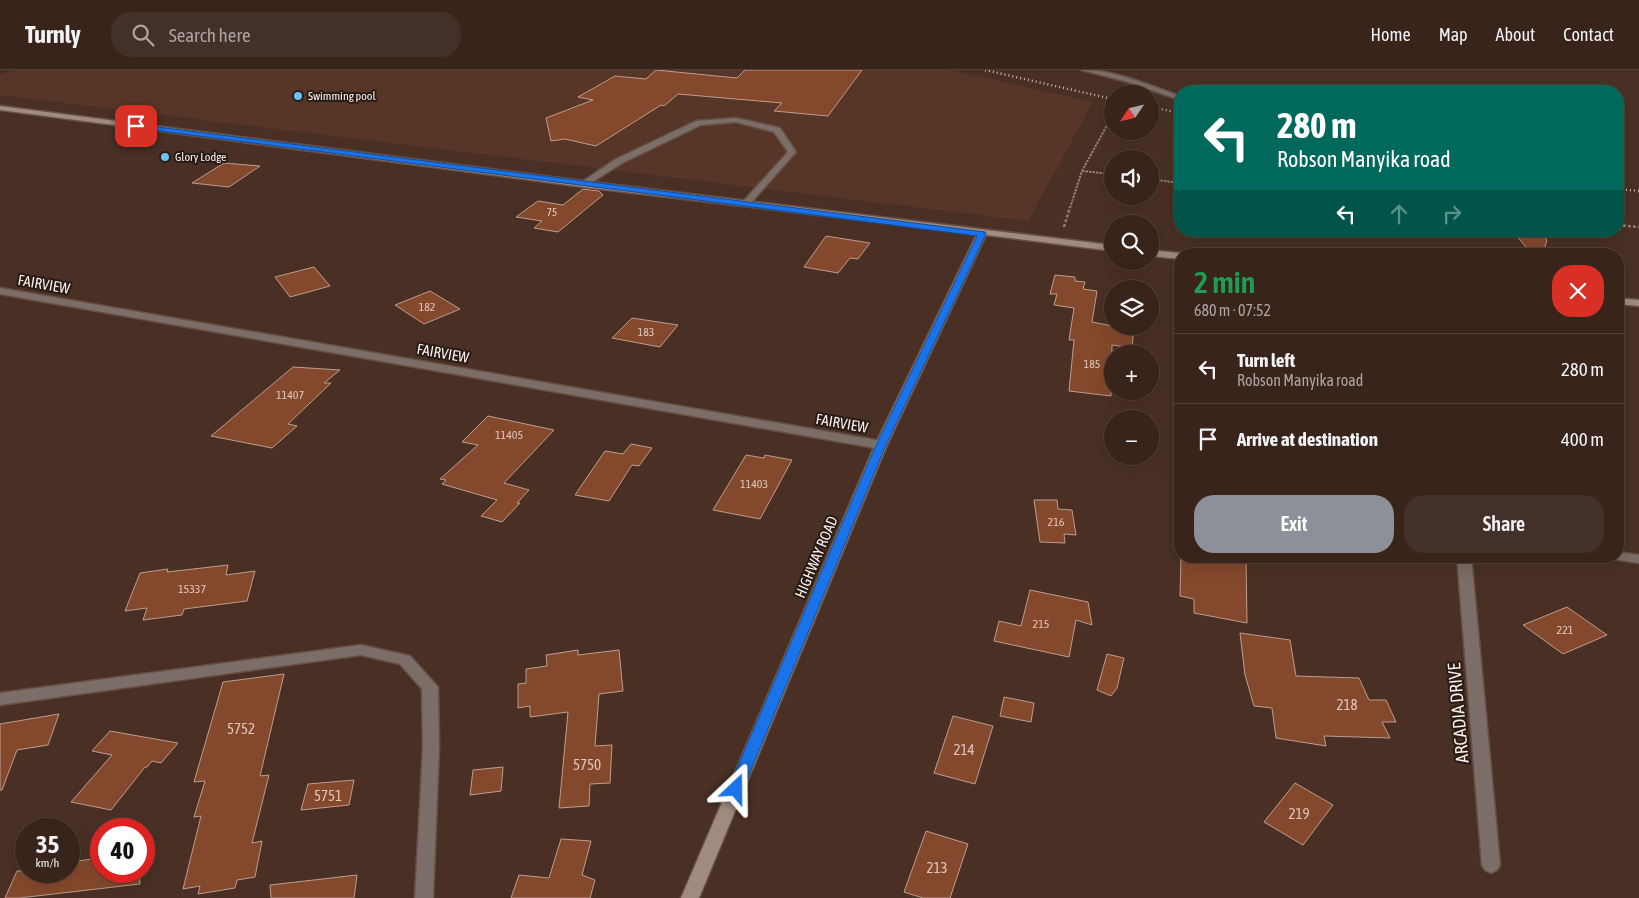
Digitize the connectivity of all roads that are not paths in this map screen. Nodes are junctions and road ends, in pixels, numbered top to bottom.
1 (1085, 70) edge
2 (1174, 96) edge
3 (0, 108) edge
4 (583, 184) junction
5 (746, 204) junction
6 (982, 234) junction
7 (1104, 247) edge
8 (1159, 254) edge
9 (1174, 255) edge
10 (0, 291) edge
11 (1624, 302) edge
12 (1639, 303) edge
13 (881, 445) junction
14 (1624, 557) edge
15 (1639, 559) edge
16 (1465, 563) edge
17 (0, 699) edge
18 (1491, 865) dead end
19 (424, 898) edge
20 (690, 898) edge

1 - 2 street
3 - 4 street
4 - 5 street
4 - 5 street
5 - 6 street
6 - 7 street
6 - 13 street, HIGHWAY ROAD
8 - 9 street
10 - 13 street, FAIRVIEW
11 - 12 street
13 - 20 street, HIGHWAY ROAD
14 - 15 street
16 - 18 street, ARCADIA DRIVE
17 - 19 street

